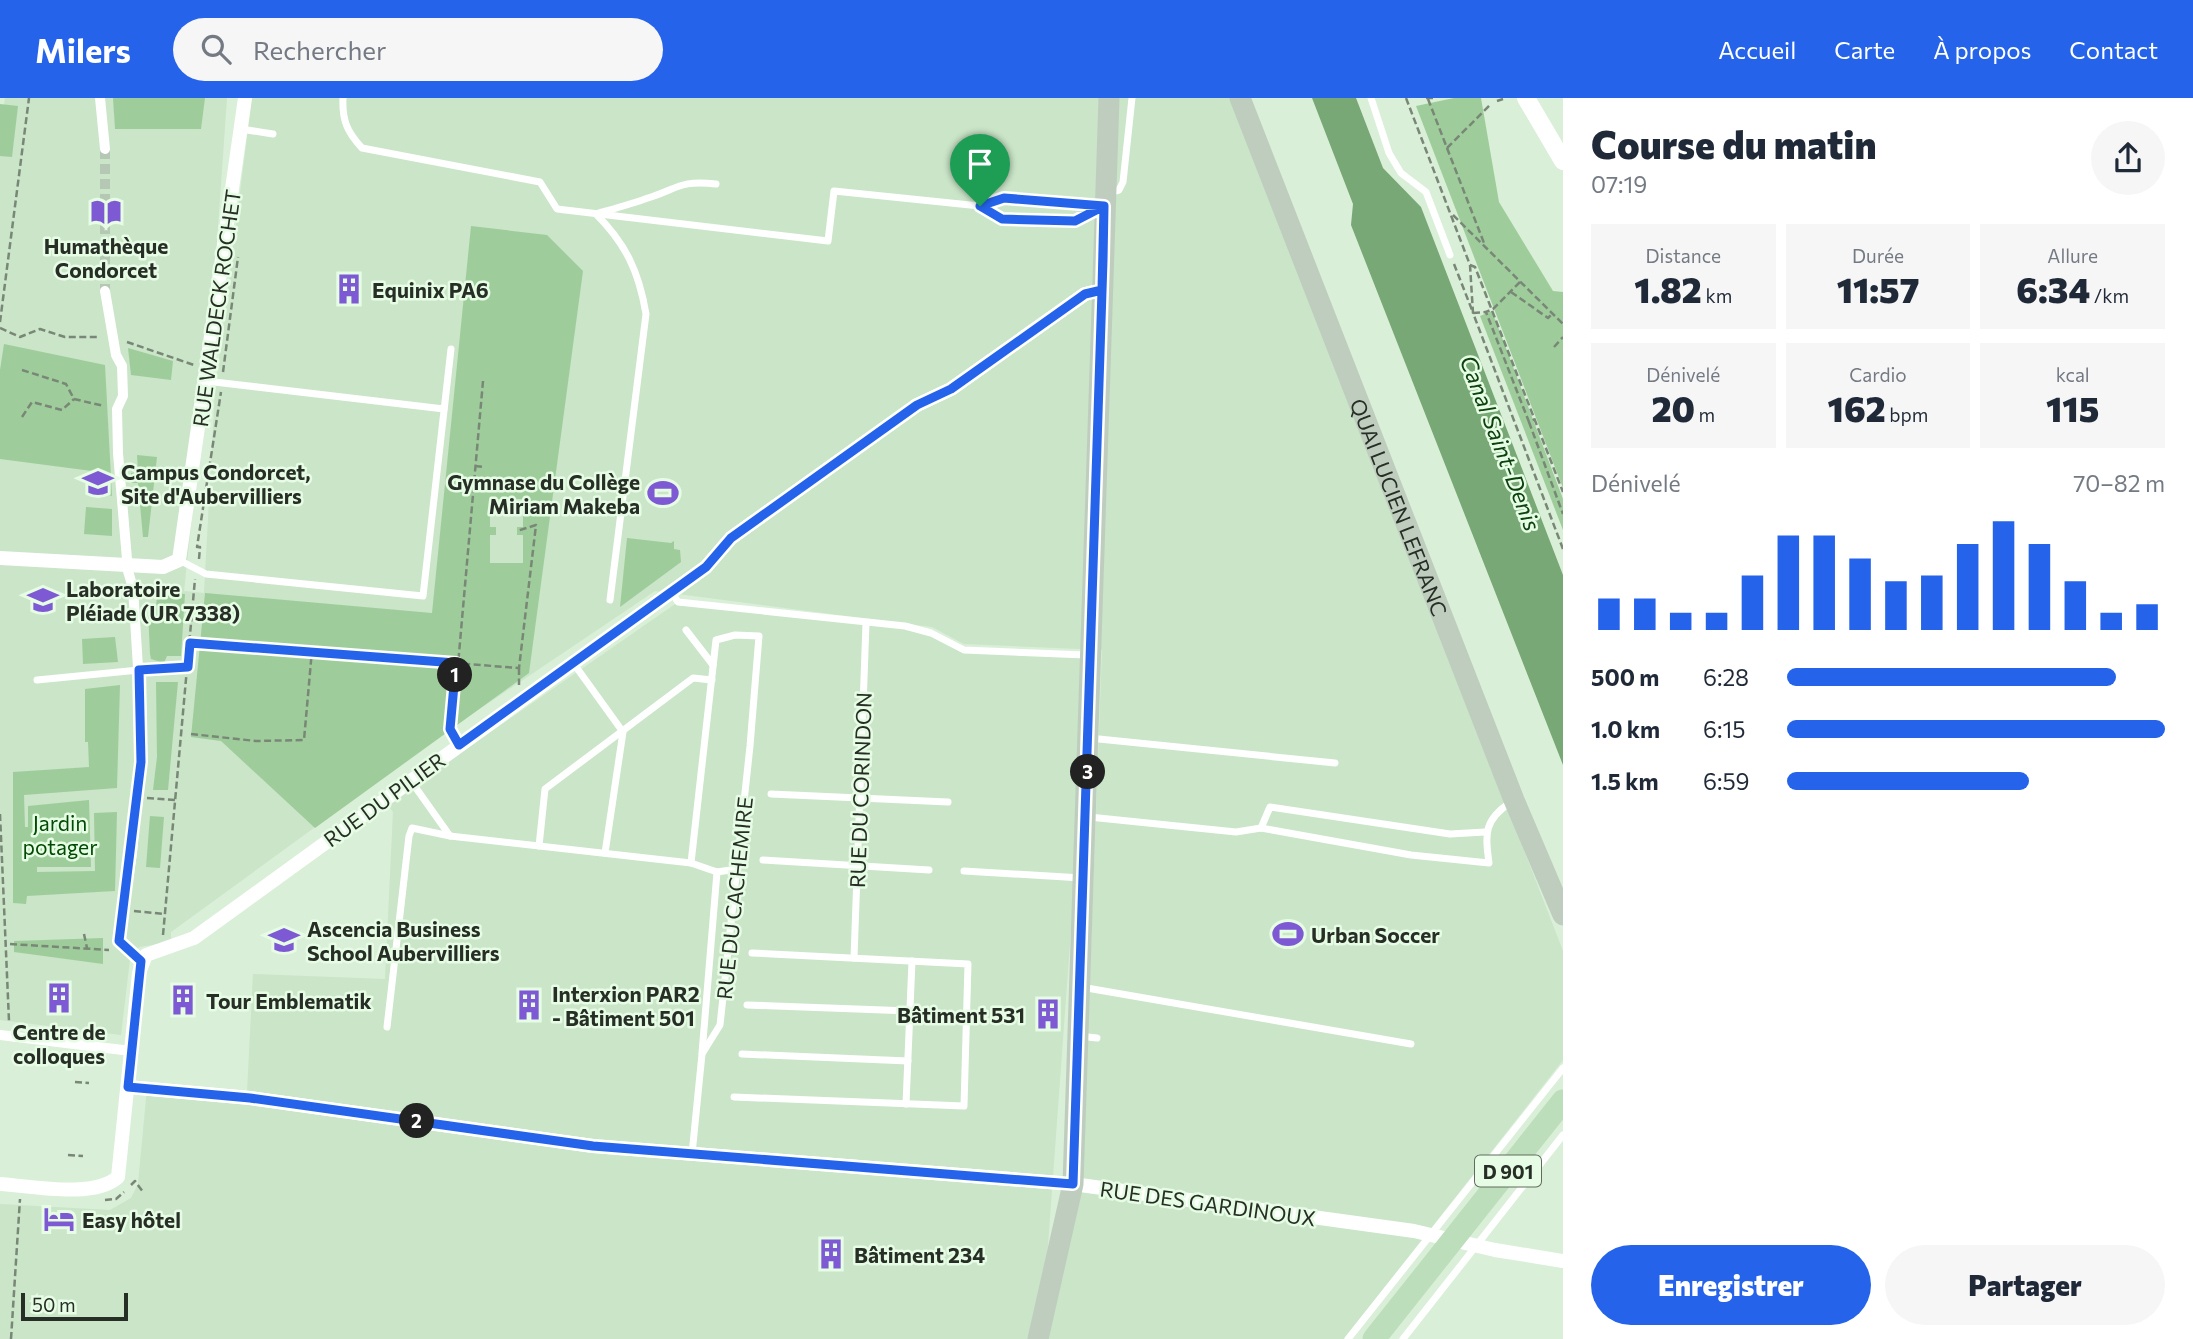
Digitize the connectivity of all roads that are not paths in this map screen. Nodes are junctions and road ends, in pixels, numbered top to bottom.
1 (100, 98) edge
2 (245, 98) edge
3 (343, 98) edge
4 (1109, 98) edge
5 (1132, 98) edge
6 (1240, 98) edge
7 (1371, 98) edge
8 (1526, 98) edge
9 (241, 128) junction
10 (273, 134) dead end
11 (105, 149) tunnel mouth
12 (1563, 161) edge
13 (716, 184) dead end
14 (1104, 200) junction
15 (980, 206) junction
16 (596, 214) junction
17 (1450, 255) road end
18 (1102, 290) junction
19 (105, 291) tunnel mouth
20 (451, 349) dead end
21 (206, 382) junction
22 (444, 409) junction
23 (0, 558) edge
24 (179, 560) junction
25 (128, 564) junction
26 (671, 592) junction
27 (610, 600) dead end
28 (866, 623) junction
29 (686, 630) dead end
30 (1091, 655) junction
31 (574, 664) junction
32 (713, 666) junction
33 (139, 670) junction
34 (37, 680) dead end
35 (712, 680) junction
36 (624, 732) junction
37 (1089, 738) junction
38 (1335, 762) dead end
39 (410, 781) junction
40 (771, 794) dead end
41 (860, 798) junction
42 (1514, 800) junction
43 (948, 802) dead end
44 (1087, 817) junction
45 (1261, 828) junction
46 (1485, 832) junction
47 (450, 836) junction
48 (539, 846) junction
49 (605, 853) junction
50 (763, 860) dead end
51 (691, 863) junction
52 (858, 866) junction
53 (737, 869) junction
54 (929, 870) dead end
55 (717, 872) junction
56 (964, 872) dead end
57 (1084, 878) junction
58 (1563, 915) edge
59 (752, 953) dead end
60 (854, 958) junction
61 (141, 961) junction
62 (912, 961) junction
63 (1080, 987) junction
64 (747, 1005) dead end
65 (910, 1011) junction
66 (387, 1027) dead end
67 (0, 1035) edge
68 (1411, 1044) dead end
69 (131, 1051) junction
70 (702, 1054) junction
71 (742, 1054) dead end
72 (908, 1061) junction
73 (1563, 1068) edge
74 (128, 1087) junction
75 (734, 1097) dead end
76 (1563, 1101) edge
77 (906, 1104) junction
78 (1563, 1135) edge
79 (692, 1154) junction
80 (0, 1184) edge
81 (1073, 1184) junction
82 (1441, 1238) junction
83 (1475, 1246) junction
84 (1563, 1261) edge
85 (1038, 1339) edge
86 (1348, 1339) edge
87 (1374, 1339) edge
88 (1403, 1339) edge

1 - 11 street
2 - 9 street, RUE WALDECK ROCHET
3 - 16 lane
4 - 14 main road
5 - 14 lane
6 - 42 main road, QUAI LUCIEN LEFRANC
7 - 17 lane
8 - 12 street
9 - 10 lane
9 - 21 street, RUE WALDECK ROCHET
13 - 16 lane
14 - 15 lane
14 - 15 lane
14 - 18 main road
15 - 16 lane
16 - 27 lane
18 - 26 street, RUE DU PILIER
18 - 30 main road
19 - 25 street
20 - 22 lane
21 - 22 lane
21 - 24 street, RUE WALDECK ROCHET
22 - 24 lane
23 - 25 street
24 - 25 street
25 - 33 street
26 - 28 lane
26 - 31 street, RUE DU PILIER
28 - 30 lane
28 - 41 lane, RUE DU CORINDON
29 - 32 lane
30 - 37 main road
31 - 36 lane
31 - 39 street, RUE DU PILIER
32 - 35 lane
32 - 53 lane, RUE DU CACHEMIRE
33 - 34 lane
33 - 61 street
35 - 36 lane
35 - 51 lane
36 - 48 lane
36 - 49 lane
37 - 38 lane
37 - 44 main road
39 - 47 lane
39 - 61 street, RUE DU PILIER
40 - 41 lane
41 - 43 lane
41 - 52 lane, RUE DU CORINDON
42 - 46 lane
42 - 58 main road, QUAI LUCIEN LEFRANC
44 - 45 lane
44 - 57 main road
45 - 46 lane
45 - 46 lane
47 - 48 lane
47 - 66 lane
48 - 49 lane
49 - 51 lane
50 - 52 lane
51 - 55 lane
52 - 54 lane
52 - 60 lane, RUE DU CORINDON
53 - 55 lane
53 - 70 lane, RUE DU CACHEMIRE
55 - 70 lane
56 - 57 lane
57 - 63 main road
59 - 60 lane
60 - 62 lane
61 - 69 street
62 - 65 lane
62 - 77 lane
63 - 68 lane
63 - 81 main road
64 - 65 lane
65 - 72 lane
67 - 69 street
69 - 74 street
70 - 79 lane, RUE DU CACHEMIRE
71 - 72 lane
72 - 77 lane
73 - 82 lane
74 - 79 street, RUE DES GARDINOUX
74 - 80 street
75 - 77 lane
76 - 82 main road, D 901
78 - 83 lane
79 - 81 street, RUE DES GARDINOUX
81 - 82 street, RUE DES GARDINOUX
81 - 85 main road
82 - 83 street, RUE DES GARDINOUX
82 - 86 lane
82 - 87 main road, D 901
83 - 84 street, RUE DES GARDINOUX
83 - 88 lane

